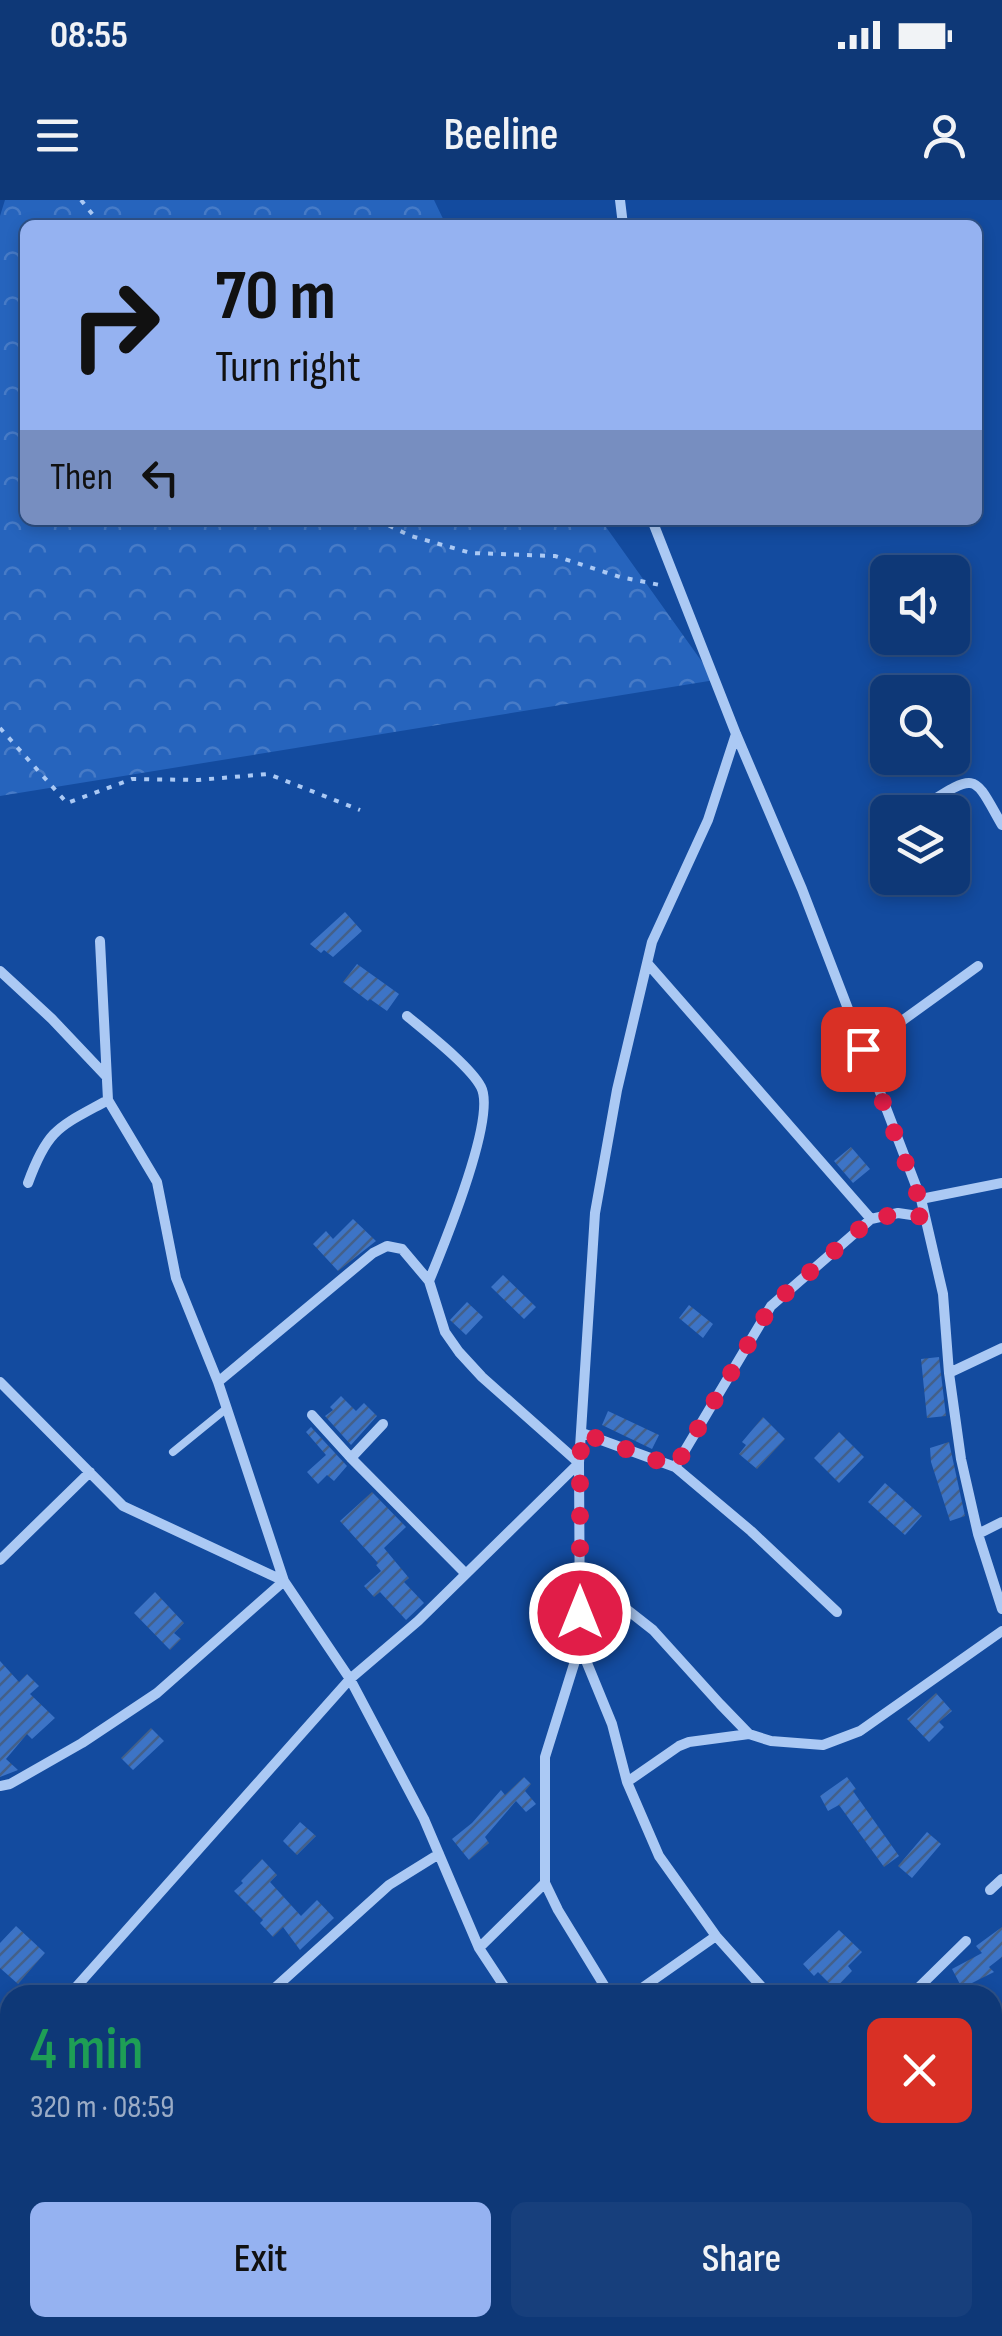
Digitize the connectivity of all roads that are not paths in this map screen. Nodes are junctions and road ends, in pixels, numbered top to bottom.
1 (654, 525) edge
2 (736, 734) junction
3 (941, 795) edge
4 (1002, 825) edge
5 (100, 941) dead end
6 (648, 964) junction
7 (978, 966) dead end
8 (0, 970) edge
9 (407, 1016) dead end
10 (863, 1049) junction
11 (107, 1076) junction
12 (108, 1100) junction
13 (1002, 1183) edge
14 (28, 1184) dead end
15 (920, 1199) junction
16 (926, 1217) junction
17 (871, 1219) junction
18 (429, 1281) junction
19 (1002, 1348) edge
20 (950, 1373) junction
21 (0, 1382) edge
22 (218, 1382) junction
23 (227, 1408) junction
24 (312, 1415) dead end
25 (383, 1424) dead end
26 (582, 1433) junction
27 (173, 1452) dead end
28 (351, 1458) junction
29 (580, 1463) junction
30 (675, 1467) junction
31 (90, 1472) junction
32 (1002, 1522) edge
33 (978, 1534) junction
34 (0, 1560) edge
35 (466, 1574) junction
36 (284, 1581) junction
37 (581, 1581) junction
38 (1002, 1608) edge
39 (838, 1612) dead end
40 (1002, 1631) edge
41 (580, 1645) junction
42 (350, 1679) junction
43 (749, 1734) junction
44 (627, 1782) junction
45 (0, 1786) edge
46 (440, 1854) junction
47 (1002, 1879) edge
48 (545, 1883) junction
49 (990, 1890) dead end
50 (716, 1936) junction
51 (966, 1942) dead end
52 (480, 1948) junction
53 (79, 1985) edge
54 (278, 1985) edge
55 (504, 1985) edge
56 (604, 1985) edge
57 (646, 1985) edge
58 (760, 1985) edge
59 (921, 1985) edge

1 - 2 street
2 - 6 street
2 - 10 street
3 - 4 street
5 - 11 street
6 - 17 street
6 - 26 street
7 - 10 street
8 - 11 street
9 - 18 street
10 - 15 street
11 - 12 street
12 - 14 street
12 - 22 street
13 - 15 street
15 - 16 street
16 - 17 street
16 - 20 street
17 - 30 street
18 - 22 street
18 - 29 street
19 - 20 street
20 - 33 street
21 - 31 street
22 - 23 street
23 - 27 lane
23 - 36 street
24 - 28 street
25 - 28 street
26 - 29 street
26 - 30 street
28 - 35 street
29 - 35 street
29 - 37 street
30 - 39 street
31 - 34 street
31 - 36 street
32 - 33 street
33 - 38 street
35 - 42 street
36 - 42 street
36 - 45 street
37 - 41 street
37 - 43 street
40 - 43 street
41 - 44 street
41 - 48 street
42 - 46 street
42 - 53 street
43 - 44 street
44 - 50 street
46 - 52 street
46 - 54 street
47 - 49 street
48 - 52 street
48 - 56 street
50 - 57 street
50 - 58 street
51 - 59 street
52 - 55 street

